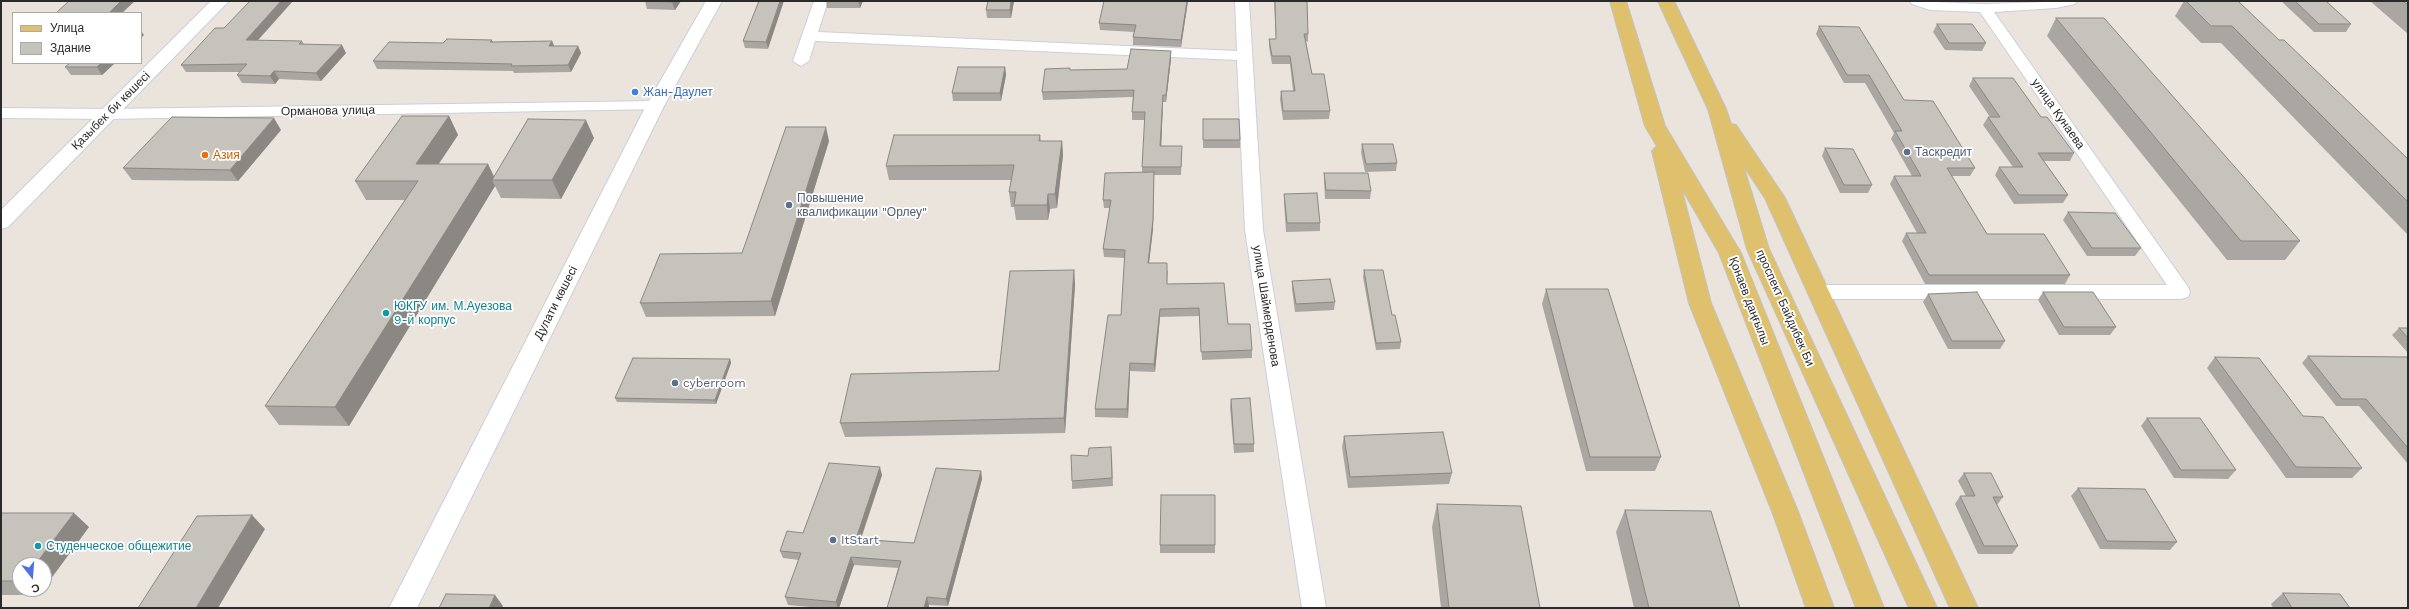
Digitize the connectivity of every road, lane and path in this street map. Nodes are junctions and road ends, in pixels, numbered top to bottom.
1 (221, 1) edge
2 (714, 1) edge
3 (821, 1) edge
4 (1242, 1) edge
5 (1618, 1) edge
6 (1666, 1) edge
7 (1917, 1) edge
8 (2070, 1) edge
9 (1984, 8) junction
10 (809, 36) junction
11 (1245, 56) junction
12 (801, 61) dead end
13 (655, 106) junction
14 (1717, 109) junction
15 (1, 113) edge
16 (108, 114) junction
17 (1655, 126) junction
18 (1, 222) edge
19 (1820, 292) junction
20 (403, 608) edge
21 (1314, 608) edge
22 (1820, 608) edge
23 (1870, 608) edge
24 (1922, 608) edge
25 (1964, 608) edge

1 - 16 main road, Қазыбек би көшесі
2 - 13 main road, Дулати көшесі
3 - 10 street
4 - 11 street, улица Шаймерденова
5 - 17 main road, Қонаев даңғылы
6 - 14 main road, проспект Байдибек Би
7 - 9 street
8 - 9 street
9 - 19 street, улица Кунаева
10 - 11 street
10 - 12 street
11 - 21 street, улица Шаймерденова
13 - 16 street, Орманова улица
13 - 20 main road, Дулати көшесі
14 - 19 main road
14 - 24 main road, проспект Байдибек Би
15 - 16 street, Орманова улица
16 - 18 main road, Қазыбек би көшесі
17 - 22 main road
17 - 23 main road, Қонаев даңғылы
19 - 25 main road

